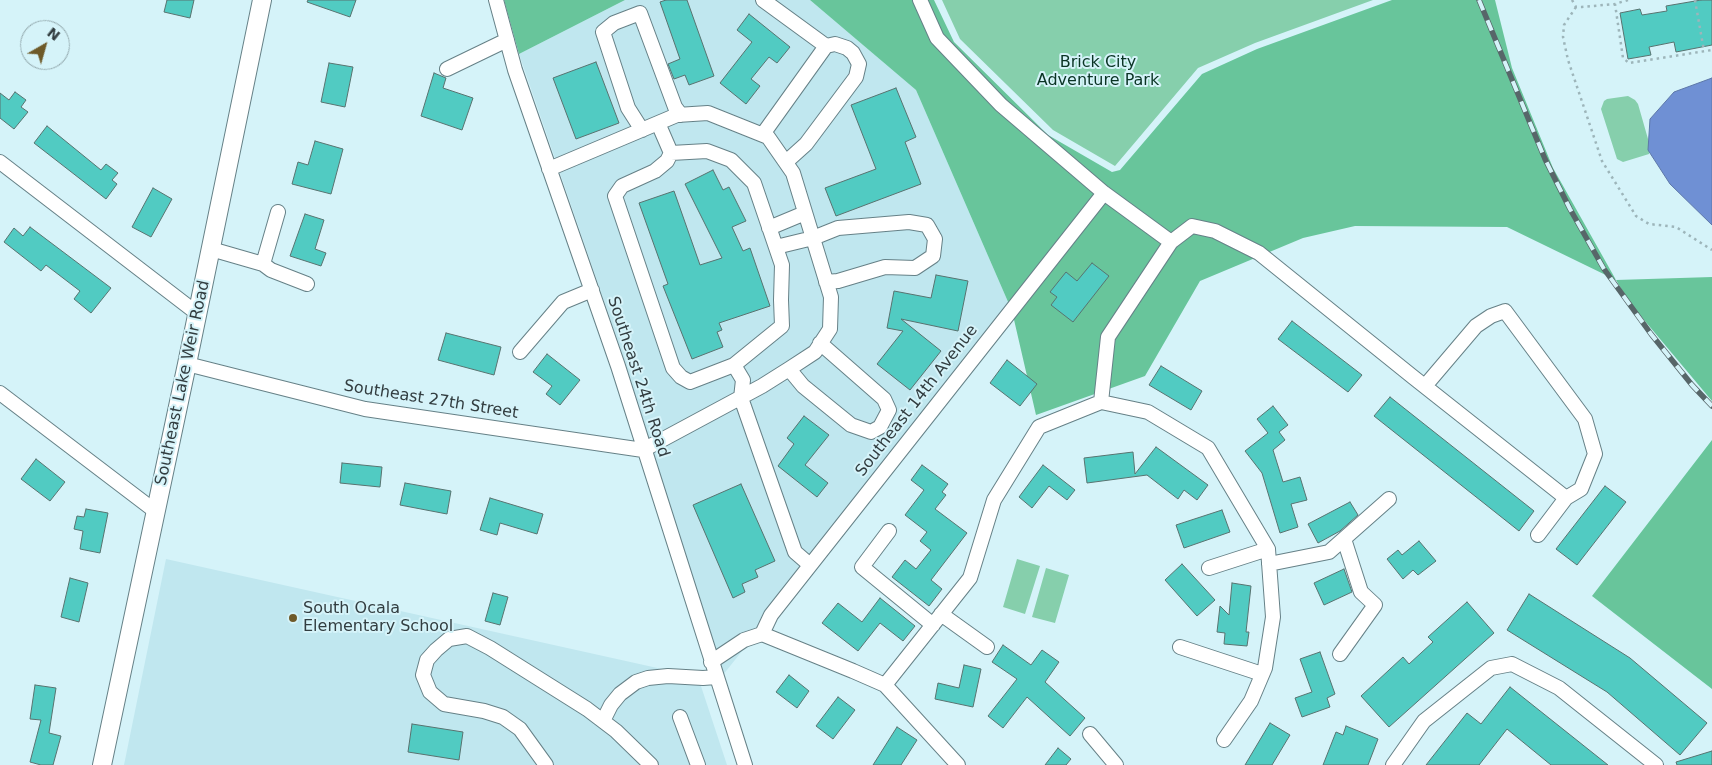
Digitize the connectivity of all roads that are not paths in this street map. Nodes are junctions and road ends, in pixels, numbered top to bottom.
1 (262, 0) edge
2 (496, 0) edge
3 (763, 0) edge
4 (920, 0) edge
5 (507, 40) junction
6 (826, 46) junction
7 (447, 69) dead end
8 (681, 115) junction
9 (658, 123) junction
10 (642, 130) junction
11 (763, 134) junction
12 (671, 153) junction
13 (0, 162) edge
14 (786, 162) junction
15 (549, 169) junction
16 (1104, 193) junction
17 (278, 212) dead end
18 (806, 213) junction
19 (769, 228) junction
20 (813, 238) junction
21 (1171, 242) junction
22 (776, 247) junction
23 (211, 248) junction
24 (263, 264) junction
25 (826, 282) junction
26 (307, 284) dead end
27 (592, 290) junction
28 (198, 314) junction
29 (820, 344) junction
30 (520, 352) dead end
31 (187, 364) junction
32 (734, 364) junction
33 (789, 369) junction
34 (1425, 386) junction
35 (0, 393) edge
36 (741, 398) junction
37 (1100, 402) junction
38 (643, 450) junction
39 (1566, 498) junction
40 (1389, 499) dead end
41 (155, 511) junction
42 (889, 530) dead end
43 (1538, 535) dead end
44 (1344, 539) junction
45 (1268, 549) junction
46 (1269, 564) junction
47 (810, 565) junction
48 (1209, 568) dead end
49 (937, 620) junction
50 (762, 634) junction
51 (987, 647) dead end
52 (1180, 647) dead end
53 (1340, 654) dead end
54 (711, 662) junction
55 (1263, 671) junction
56 (716, 677) junction
57 (885, 685) junction
58 (680, 717) dead end
59 (603, 721) junction
60 (1090, 734) dead end
61 (1224, 740) dead end
62 (102, 765) edge
63 (546, 765) edge
64 (651, 765) edge
65 (698, 765) edge
66 (745, 765) edge
67 (958, 765) edge
68 (1116, 765) edge
69 (1393, 765) edge
70 (1656, 765) edge

1 - 23 main road, Southeast Lake Weir Road
2 - 5 street, Southeast 24th Road
3 - 6 street
4 - 16 street
5 - 7 street
5 - 15 street, Southeast 24th Road
6 - 11 street
6 - 14 street
8 - 9 street
8 - 10 street
8 - 11 street
9 - 10 street
9 - 12 street
10 - 15 street
11 - 14 street
12 - 19 street
12 - 32 street
13 - 28 street
14 - 18 street
15 - 27 street, Southeast 24th Road
16 - 21 street
16 - 47 street, Southeast 14th Avenue
17 - 24 street
18 - 19 street
18 - 20 street
19 - 22 street
20 - 22 street
20 - 25 street
20 - 25 street
21 - 34 street
21 - 37 street
22 - 32 street
23 - 24 street
23 - 28 main road, Southeast Lake Weir Road
24 - 26 street
25 - 29 street
27 - 30 street
27 - 38 street, Southeast 24th Road
28 - 31 main road, Southeast Lake Weir Road
29 - 33 street
29 - 33 street
31 - 38 street, Southeast 27th Street
31 - 41 main road, Southeast Lake Weir Road
32 - 36 street
33 - 36 street
34 - 39 street
34 - 39 street
35 - 41 street
36 - 38 street
36 - 47 street
37 - 45 street
37 - 49 street
38 - 54 street, Southeast 24th Road
39 - 43 street
40 - 44 street
41 - 62 main road, Southeast Lake Weir Road
42 - 49 street
44 - 46 street
44 - 53 street
45 - 46 street
45 - 48 street
46 - 55 street
47 - 50 street, Southeast 14th Avenue
49 - 51 street
49 - 57 street
50 - 54 street
50 - 57 street
52 - 55 street
54 - 56 street, Southeast 24th Road
55 - 61 street
56 - 59 street
56 - 66 street, Southeast 24th Road
57 - 67 street
58 - 65 street
59 - 63 street
59 - 64 street
60 - 68 street
69 - 70 street

